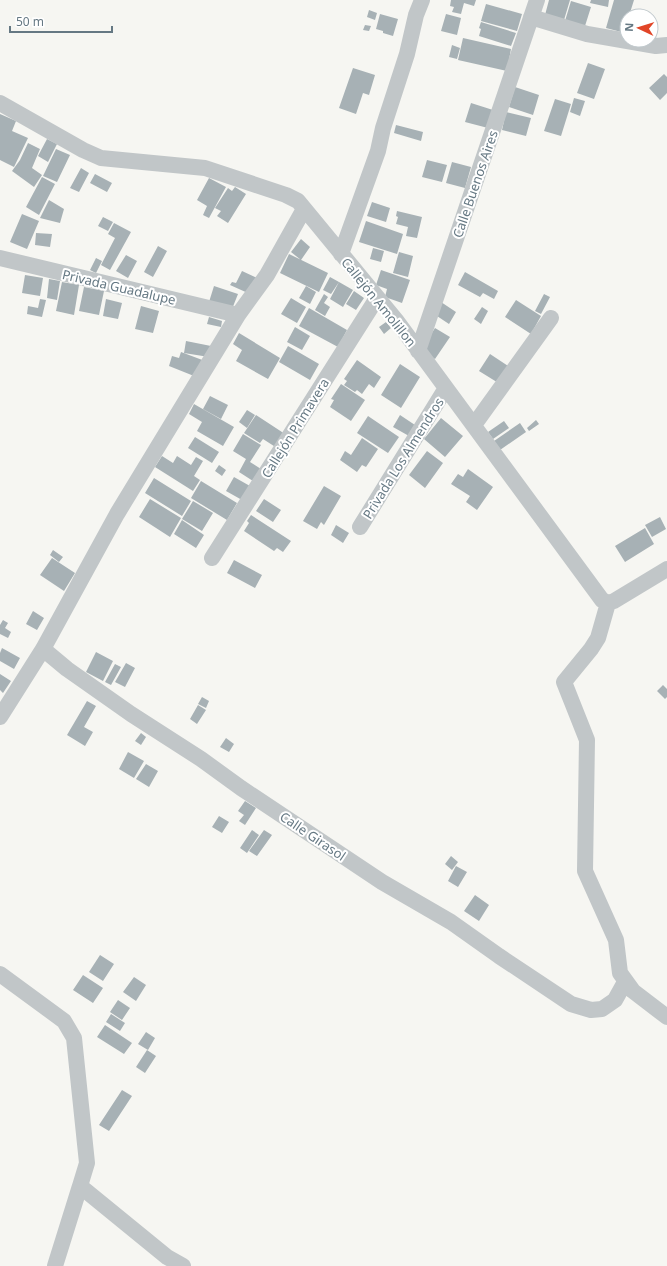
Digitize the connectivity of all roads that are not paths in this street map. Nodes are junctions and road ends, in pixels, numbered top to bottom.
1 (422, 0) edge
2 (537, 0) edge
3 (531, 17) junction
4 (667, 45) edge
5 (0, 103) edge
6 (304, 209) junction
7 (341, 254) junction
8 (0, 258) edge
9 (378, 298) junction
10 (238, 315) junction
11 (551, 318) dead end
12 (418, 351) junction
13 (446, 388) junction
14 (474, 425) junction
15 (360, 527) dead end
16 (212, 558) dead end
17 (667, 569) edge
18 (608, 603) junction
19 (43, 649) junction
20 (0, 716) edge
21 (0, 974) edge
22 (625, 982) junction
23 (667, 1017) edge
24 (80, 1186) junction
25 (55, 1266) edge
26 (183, 1266) edge

1 - 7 street
2 - 3 street, Calle Buenos Aires
3 - 4 street
3 - 12 street, Calle Buenos Aires
5 - 6 street, Callejón Amolillon
6 - 7 street, Callejón Amolillon
6 - 10 street
7 - 9 street, Callejón Amolillon
8 - 10 street, Privada Guadalupe
9 - 12 street, Callejón Amolillon
9 - 16 street, Callejón Primavera
10 - 19 street
11 - 14 street
12 - 13 street, Callejón Amolillon
13 - 14 street, Callejón Amolillon
13 - 15 street, Privada Los Almendros
14 - 18 street, Callejón Amolillon
17 - 18 street
18 - 22 street
19 - 20 street
19 - 22 street, Calle Girasol
21 - 24 street
22 - 23 street
24 - 25 street
24 - 26 street

